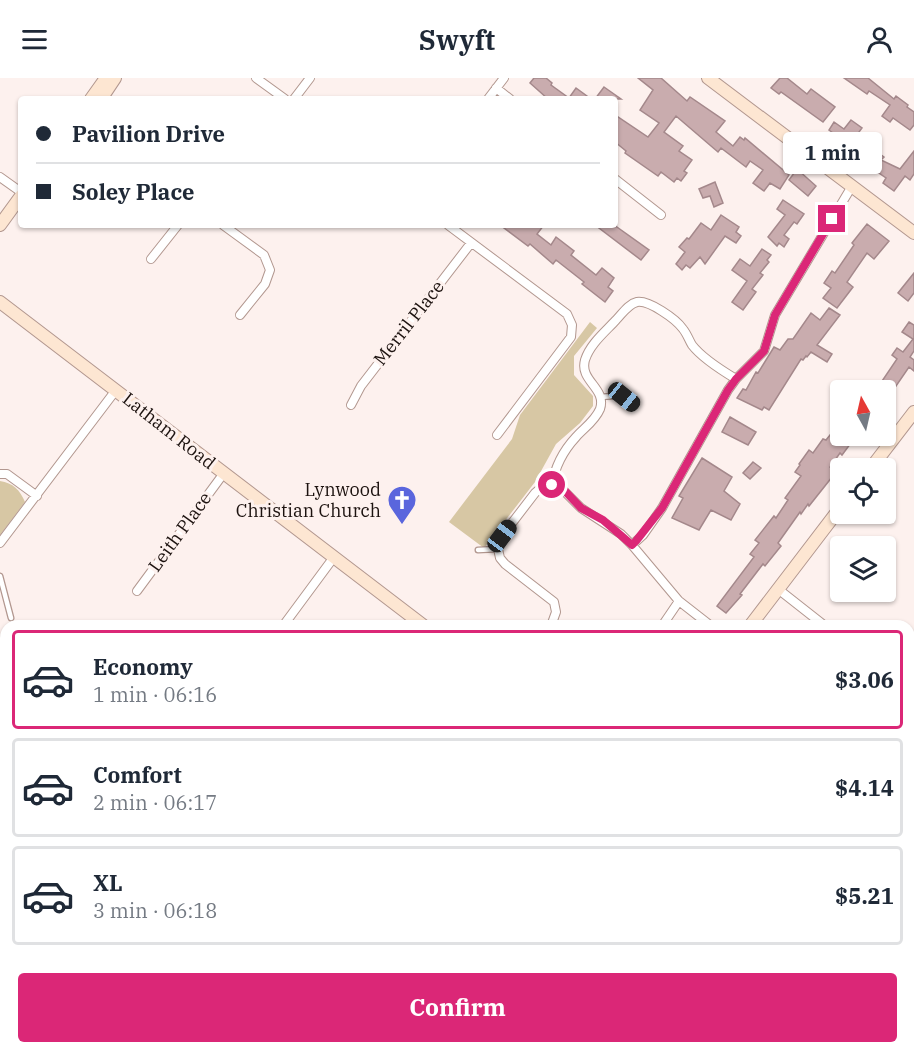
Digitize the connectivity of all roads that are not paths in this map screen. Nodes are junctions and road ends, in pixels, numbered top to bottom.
1 (106, 78) edge
2 (115, 78) edge
3 (256, 78) edge
4 (310, 78) edge
5 (504, 78) edge
6 (708, 78) edge
7 (496, 88) junction
8 (93, 96) edge
9 (103, 96) edge
10 (281, 96) edge
11 (296, 96) edge
12 (490, 96) edge
13 (506, 96) edge
14 (0, 177) edge
15 (618, 181) edge
16 (852, 186) junction
17 (18, 192) edge
18 (18, 198) edge
19 (662, 215) dead end
20 (0, 225) edge
21 (176, 228) edge
22 (227, 228) edge
23 (452, 228) edge
24 (914, 233) edge
25 (471, 243) junction
26 (151, 259) dead end
27 (0, 302) edge
28 (240, 315) dead end
29 (736, 379) junction
30 (116, 390) junction
31 (601, 397) junction
32 (351, 405) dead end
33 (635, 405) dead end
34 (914, 412) edge
35 (910, 426) edge
36 (496, 435) dead end
37 (880, 458) edge
38 (224, 473) junction
39 (0, 474) edge
40 (552, 485) junction
41 (37, 496) junction
42 (830, 521) edge
43 (0, 543) edge
44 (632, 545) junction
45 (498, 549) junction
46 (478, 550) dead end
47 (334, 557) junction
48 (0, 576) edge
49 (778, 589) junction
50 (137, 591) dead end
51 (679, 601) junction
52 (12, 618) dead end
53 (287, 620) edge
54 (416, 620) edge
55 (553, 620) edge
56 (666, 620) edge
57 (703, 620) edge
58 (755, 620) edge
59 (817, 620) edge

1 - 8 street
2 - 9 street
3 - 10 street
4 - 11 street
5 - 7 street
6 - 16 street
7 - 12 street
7 - 13 street
14 - 17 street
15 - 19 street
16 - 24 street
16 - 29 street
18 - 20 street
21 - 26 street
22 - 28 street
23 - 25 street
25 - 32 street, Merril Place
25 - 36 street
27 - 30 street, Latham Road
29 - 31 street
29 - 44 street
30 - 38 street, Latham Road
30 - 41 street
31 - 33 lane
31 - 40 street
34 - 35 street
35 - 37 street
38 - 47 street, Latham Road
38 - 50 street, Leith Place
39 - 41 street
40 - 44 street
40 - 45 street
41 - 43 street
42 - 49 street
44 - 51 street
45 - 46 lane
45 - 55 street
47 - 53 street
47 - 54 street, Latham Road
48 - 52 lane
49 - 58 street
49 - 59 street
51 - 56 street
51 - 57 street

